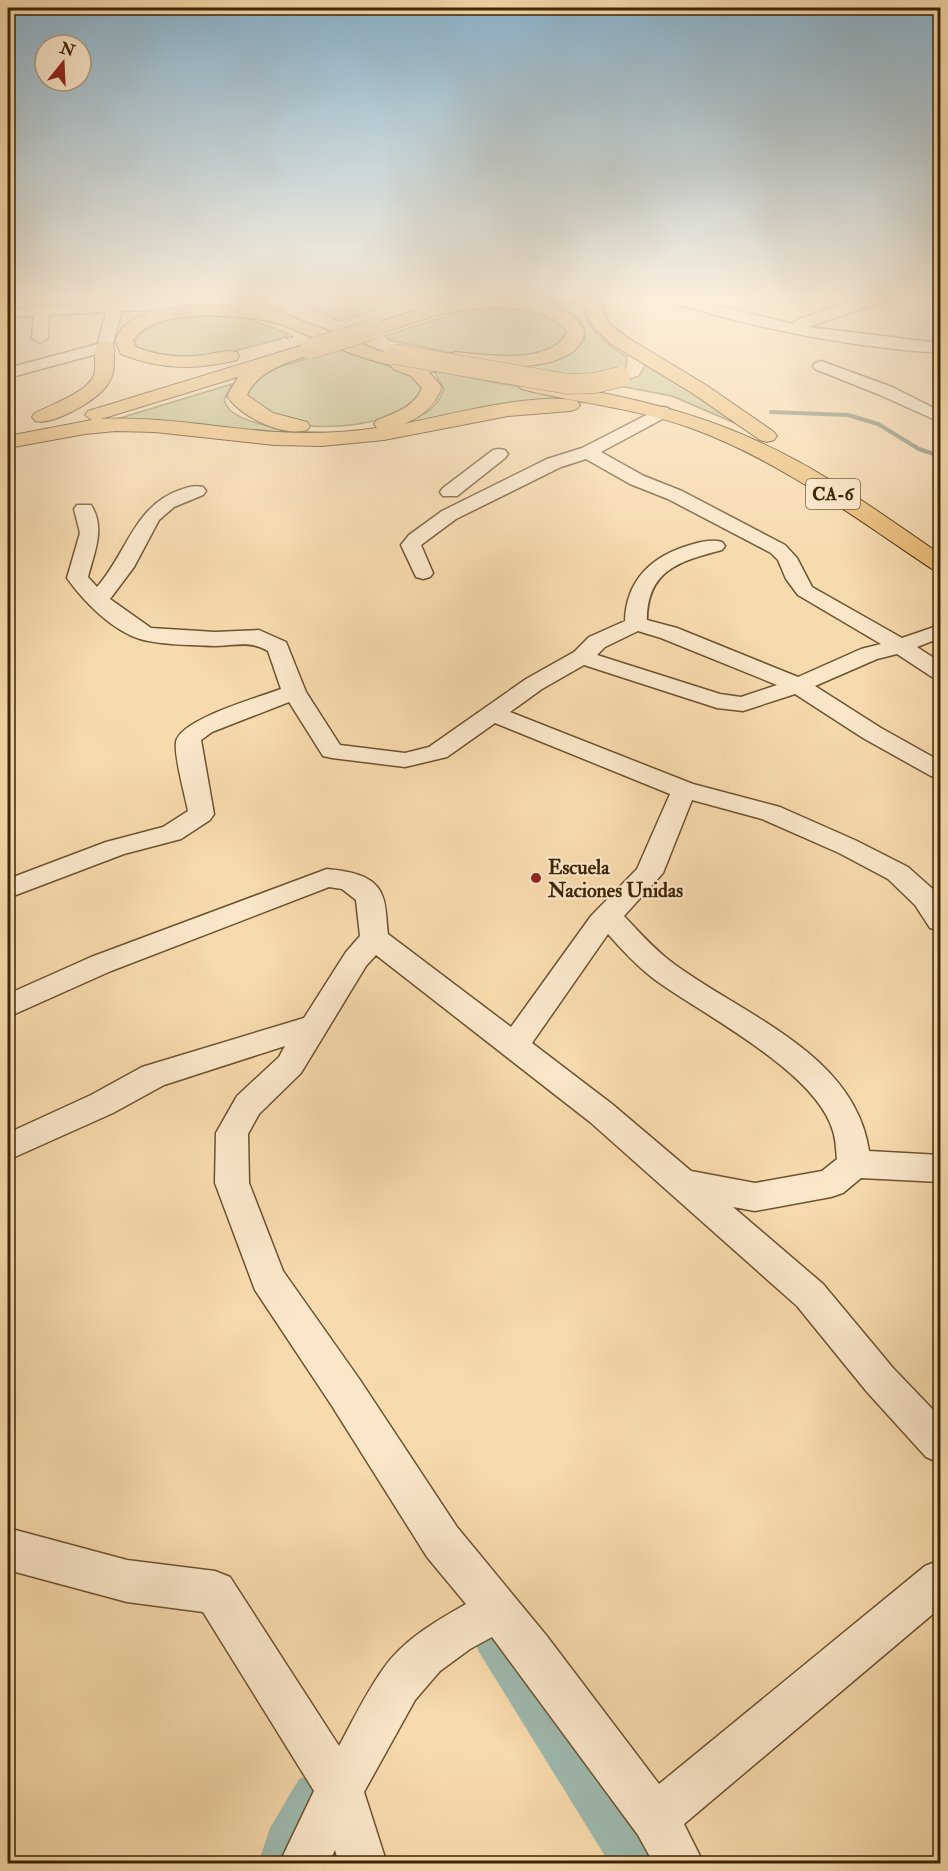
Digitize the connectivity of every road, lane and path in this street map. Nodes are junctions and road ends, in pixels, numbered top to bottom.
1 (92, 388) edge
2 (133, 388) edge
3 (177, 388) edge
4 (241, 388) edge
5 (432, 388) edge
6 (549, 388) edge
7 (614, 388) edge
8 (698, 388) edge
9 (879, 388) edge
10 (659, 410) junction
11 (42, 417) junction
12 (940, 417) edge
13 (8, 438) edge
14 (784, 448) junction
15 (588, 453) junction
16 (499, 454) dead end
17 (474, 474) junction
18 (505, 486) junction
19 (196, 491) dead end
20 (450, 492) dead end
21 (84, 509) dead end
22 (715, 546) dead end
23 (940, 548) edge
24 (940, 564) edge
25 (423, 573) dead end
26 (97, 600) junction
27 (636, 624) junction
28 (940, 631) edge
29 (898, 646) junction
30 (582, 657) junction
31 (940, 672) edge
32 (798, 685) junction
33 (294, 692) junction
34 (492, 712) junction
35 (940, 771) edge
36 (684, 790) junction
37 (8, 889) edge
38 (608, 916) junction
39 (940, 920) edge
40 (374, 938) junction
41 (8, 1006) edge
42 (314, 1026) junction
43 (514, 1046) junction
44 (8, 1148) edge
45 (854, 1164) junction
46 (940, 1168) edge
47 (678, 1183) junction
48 (940, 1444) edge
49 (8, 1549) edge
50 (940, 1581) edge
51 (498, 1610) junction
52 (340, 1789) junction
53 (655, 1818) junction
54 (303, 1863) edge
55 (363, 1863) edge
56 (680, 1863) edge

1 - 11 highway
2 - 11 highway
3 - 13 highway
4 - 5 highway
6 - 10 highway, CA-6
7 - 14 highway, CA-6
8 - 14 highway
9 - 12 street
10 - 13 highway
10 - 15 street
10 - 24 highway, CA-6
11 - 13 highway
14 - 23 highway, CA-6
15 - 18 street
15 - 29 street
16 - 17 street
17 - 18 street
17 - 20 street
18 - 25 street
19 - 26 street
21 - 26 street
22 - 27 street
26 - 33 street
27 - 30 street
27 - 32 street
28 - 29 street
29 - 31 street
29 - 32 street
30 - 32 street
30 - 34 street
32 - 35 street
33 - 34 street
33 - 37 street
34 - 36 street
36 - 38 street
36 - 39 street
38 - 43 street
38 - 45 street
40 - 41 street
40 - 42 street
40 - 43 street
42 - 44 street
42 - 51 street
43 - 47 street
45 - 46 street
45 - 47 street
47 - 48 street
49 - 52 street
50 - 53 street
51 - 52 street
51 - 53 street
52 - 54 street
52 - 55 street
53 - 56 street

